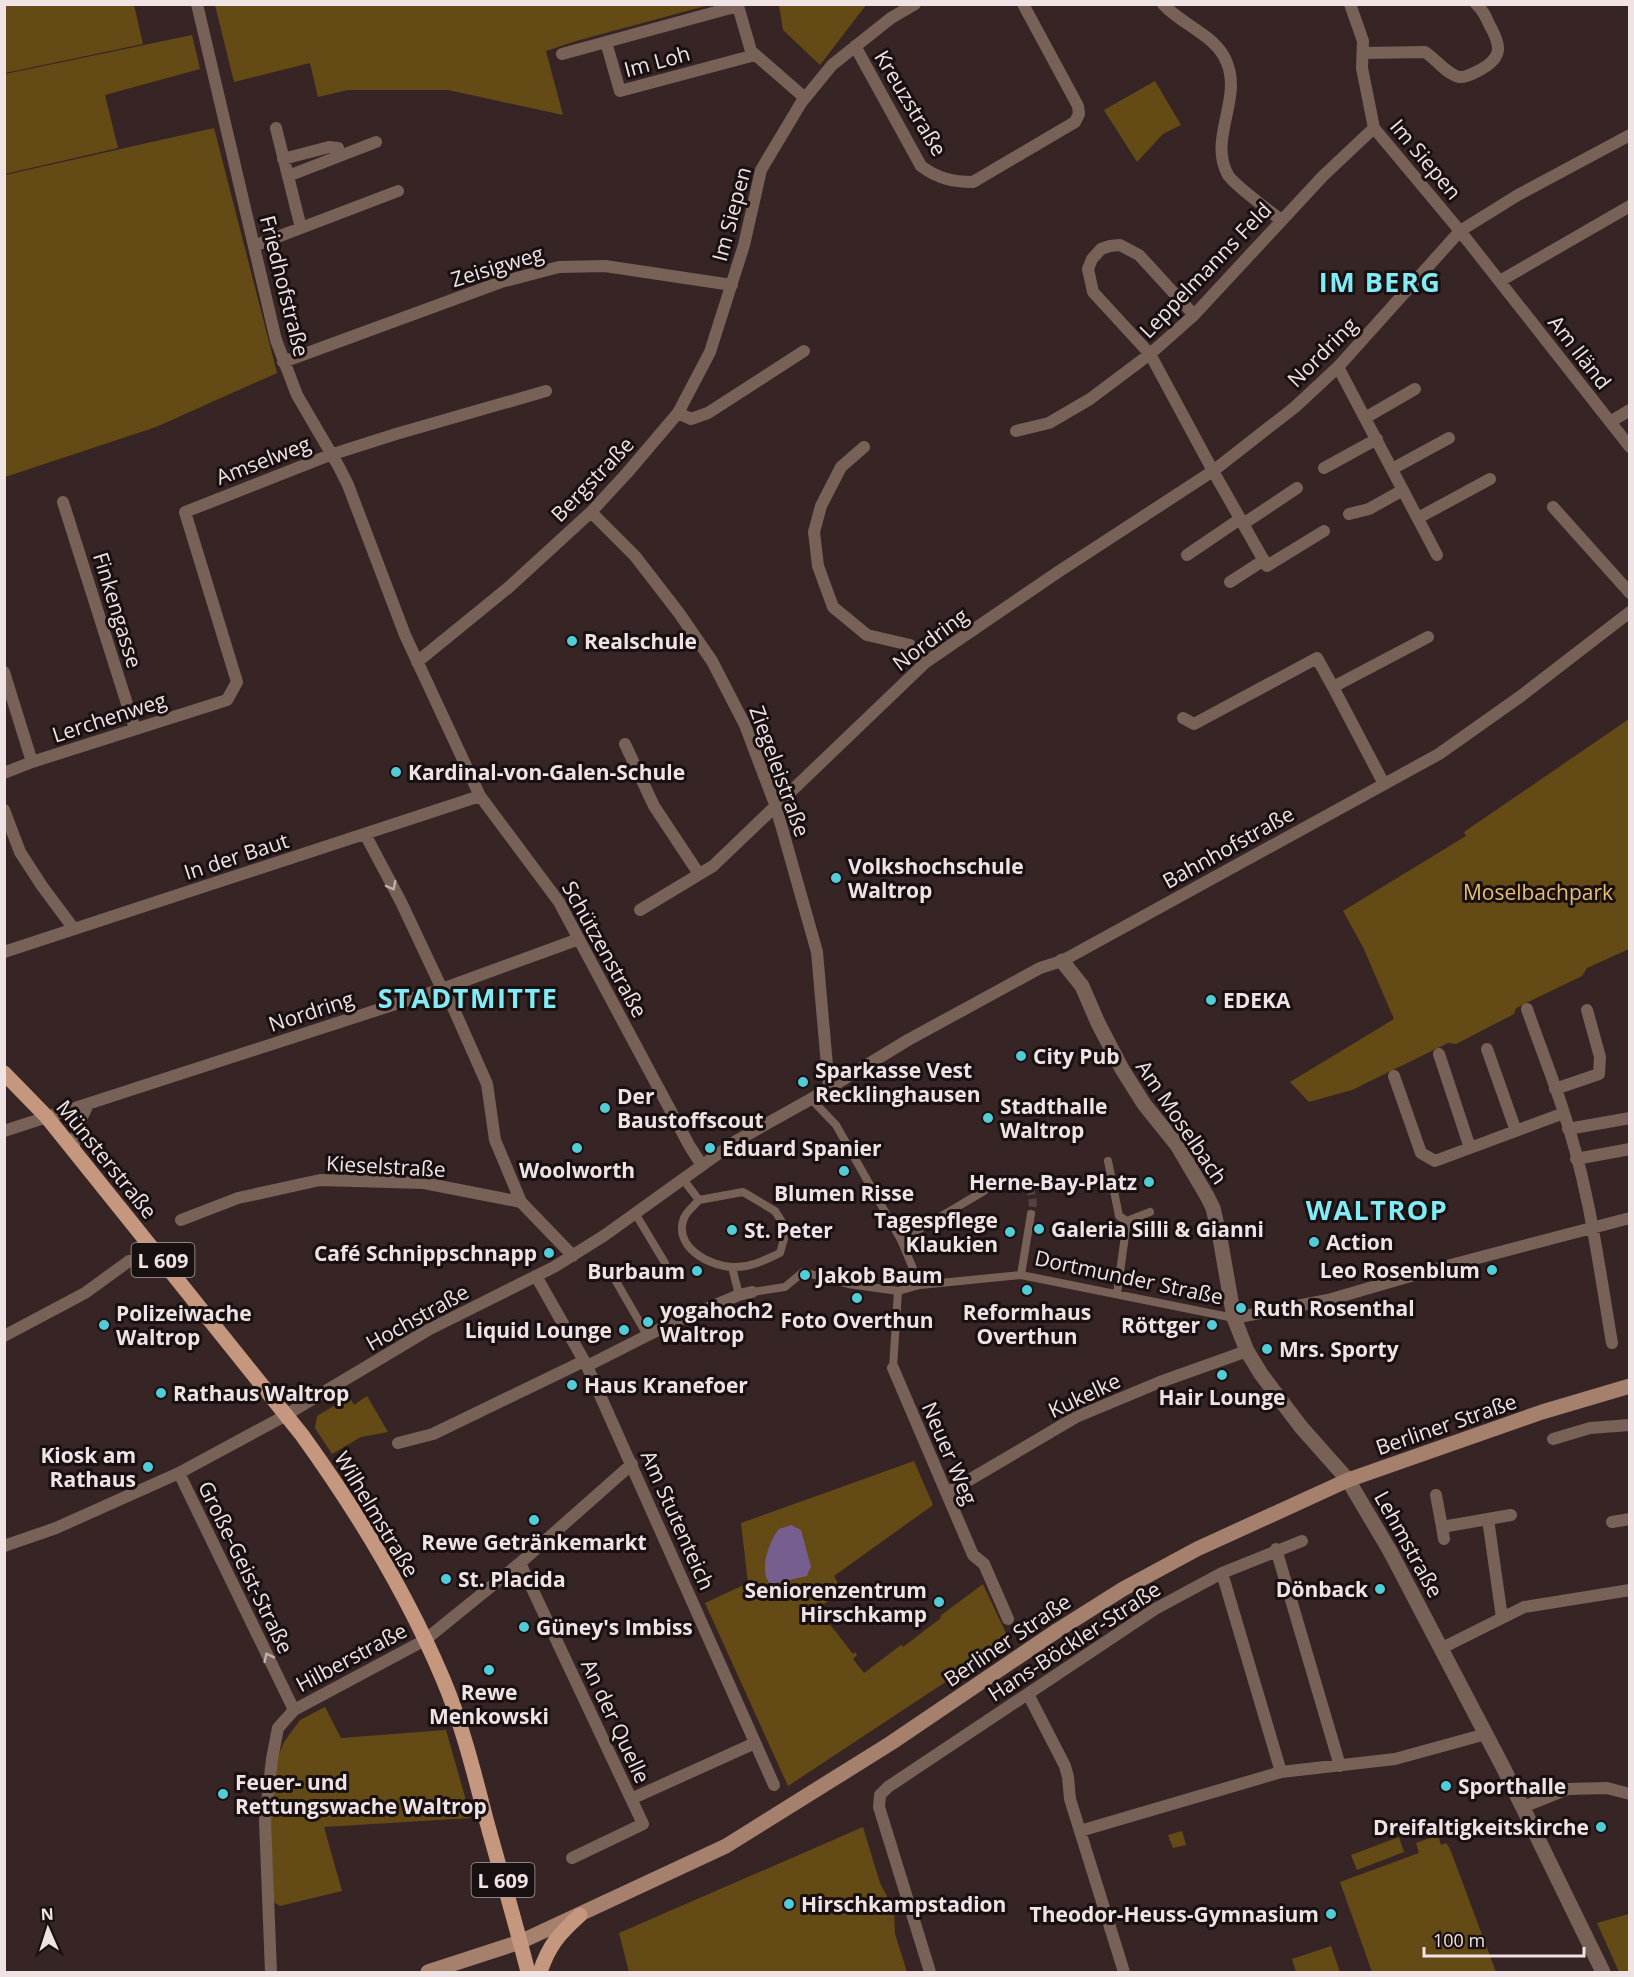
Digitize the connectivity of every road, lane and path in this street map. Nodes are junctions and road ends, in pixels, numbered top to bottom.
1 (197, 4) edge
2 (915, 4) edge
3 (1023, 4) edge
4 (1163, 4) edge
5 (1350, 4) edge
6 (1476, 4) edge
7 (606, 42) junction
8 (855, 46) junction
9 (1363, 53) junction
10 (562, 54) dead end
11 (755, 55) junction
12 (805, 98) junction
13 (276, 128) dead end
14 (1374, 128) junction
15 (1629, 135) edge
16 (376, 142) dead end
17 (340, 155) junction
18 (283, 159) junction
19 (288, 176) junction
20 (398, 191) dead end
21 (1629, 206) edge
22 (1281, 220) junction
23 (301, 228) junction
24 (1460, 231) junction
25 (254, 246) junction
26 (1500, 281) junction
27 (732, 285) junction
28 (1194, 315) junction
29 (804, 351) dead end
30 (1150, 354) junction
31 (283, 362) junction
32 (1338, 367) junction
33 (1415, 389) dead end
34 (546, 391) dead end
35 (1629, 410) edge
36 (678, 412) junction
37 (1365, 418) junction
38 (1610, 422) junction
39 (1016, 431) dead end
40 (1449, 438) dead end
41 (1377, 440) junction
42 (864, 447) dead end
43 (1629, 447) edge
44 (330, 455) junction
45 (1324, 468) dead end
46 (1392, 469) junction
47 (1213, 471) junction
48 (1490, 479) dead end
49 (1297, 488) dead end
50 (1403, 490) junction
51 (63, 502) dead end
52 (1553, 507) dead end
53 (591, 512) junction
54 (1349, 514) dead end
55 (1418, 518) junction
56 (1242, 521) junction
57 (1324, 531) dead end
58 (1187, 555) dead end
59 (1437, 555) dead end
60 (1264, 560) junction
61 (1230, 582) dead end
62 (1629, 593) edge
63 (1629, 612) edge
64 (1428, 637) dead end
65 (417, 662) junction
66 (926, 662) junction
67 (4, 672) edge
68 (1333, 687) junction
69 (227, 700) joint
70 (1183, 718) dead end
71 (135, 729) junction
72 (625, 744) dead end
73 (32, 762) junction
74 (4, 773) edge
75 (1384, 784) junction
76 (480, 796) junction
77 (776, 807) junction
78 (4, 810) edge
79 (365, 834) junction
80 (699, 874) junction
81 (640, 910) dead end
82 (74, 929) junction
83 (579, 939) junction
84 (4, 952) edge
85 (1062, 961) junction
86 (442, 989) junction
87 (1527, 1009) dead end
88 (1587, 1010) dead end
89 (1487, 1049) dead end
90 (1439, 1054) dead end
91 (4, 1073) edge
92 (1394, 1076) dead end
93 (829, 1088) junction
94 (1555, 1089) junction
95 (811, 1099) junction
96 (88, 1104) junction
97 (1564, 1113) junction
98 (46, 1116) junction
99 (1629, 1118) edge
100 (1568, 1129) junction
101 (4, 1131) edge
102 (1516, 1131) junction
103 (1470, 1148) junction
104 (73, 1149) junction
105 (1629, 1149) edge
106 (1576, 1159) junction
107 (1108, 1161) dead end
108 (701, 1164) junction
109 (682, 1178) junction
110 (984, 1191) dead end
111 (699, 1200) junction
112 (521, 1202) junction
113 (1150, 1212) dead end
114 (635, 1214) junction
115 (1031, 1214) tunnel mouth
116 (1629, 1218) edge
117 (181, 1220) dead end
118 (1127, 1221) junction
119 (1592, 1227) junction
120 (901, 1240) junction
121 (573, 1256) junction
122 (129, 1261) dead end
123 (665, 1263) dead end
124 (732, 1267) junction
125 (1021, 1275) junction
126 (536, 1276) junction
127 (613, 1276) dead end
128 (920, 1285) junction
129 (898, 1291) junction
130 (752, 1292) joint
131 (1117, 1294) junction
132 (739, 1295) junction
133 (1234, 1318) junction
134 (646, 1335) junction
135 (4, 1336) edge
136 (1612, 1343) dead end
137 (1247, 1351) junction
138 (586, 1364) junction
139 (893, 1368) joint
140 (1629, 1386) edge
141 (286, 1415) junction
142 (1629, 1425) edge
143 (1553, 1439) dead end
144 (398, 1443) dead end
145 (632, 1464) junction
146 (179, 1473) junction
147 (1348, 1480) junction
148 (947, 1493) junction
149 (1436, 1495) dead end
150 (1511, 1515) dead end
151 (1488, 1519) junction
152 (1629, 1519) edge
153 (1612, 1522) dead end
154 (1302, 1540) dead end
155 (4, 1546) edge
156 (1276, 1549) junction
157 (520, 1563) junction
158 (1222, 1573) junction
159 (1629, 1590) edge
160 (1502, 1618) junction
161 (1008, 1619) dead end
162 (425, 1640) junction
163 (1442, 1648) junction
164 (1028, 1694) junction
165 (294, 1710) junction
166 (1486, 1734) junction
167 (755, 1743) junction
168 (1340, 1766) junction
169 (1281, 1772) junction
170 (774, 1785) dead end
171 (1629, 1794) edge
172 (631, 1799) junction
173 (1523, 1807) junction
174 (1080, 1831) junction
175 (572, 1858) dead end
176 (580, 1915) junction
177 (520, 1942) junction
178 (271, 1972) edge
179 (428, 1972) edge
180 (528, 1972) edge
181 (540, 1972) edge
182 (930, 1972) edge
183 (1124, 1972) edge
184 (1603, 1972) edge

1 - 25 street, Friedhofstraße
2 - 8 street, Im Siepen
3 - 8 street, Kreuzstraße
4 - 22 street
5 - 9 street, Im Siepen
6 - 9 street
7 - 10 street, Im Loh
7 - 11 street, Im Loh
7 - 11 street, Im Loh
8 - 12 street, Im Siepen
9 - 14 street, Im Siepen
11 - 12 street, Im Loh
12 - 27 street, Im Siepen
13 - 18 street
14 - 22 street, Leppelmanns Feld
14 - 24 street, Im Siepen
15 - 24 street, Nordring
16 - 17 street
17 - 18 street
17 - 19 street
18 - 19 street
19 - 23 street
20 - 23 street
21 - 26 street
22 - 28 street, Leppelmanns Feld
23 - 25 street
24 - 26 street, Am Iländ
24 - 32 street, Nordring
25 - 31 street, Friedhofstraße
26 - 38 street, Am Iländ
27 - 31 street, Zeisigweg
27 - 36 street, Im Siepen
28 - 30 street, Leppelmanns Feld
28 - 30 street
29 - 36 street
30 - 39 street, Leppelmanns Feld
30 - 47 street
31 - 44 street, Friedhofstraße
32 - 37 street
32 - 47 street, Nordring
33 - 37 street
34 - 44 street, Amselweg
35 - 38 street
36 - 53 street, Bergstraße
37 - 41 street
38 - 43 street, Am Iländ
40 - 46 street
41 - 45 street
41 - 46 street
42 - 66 street
44 - 65 street, Friedhofstraße
44 - 69 street, Amselweg
46 - 50 street
47 - 56 street
47 - 66 street, Nordring
48 - 55 street
49 - 56 street
50 - 54 street
50 - 55 street
51 - 71 street, Finkengasse
52 - 62 street
53 - 65 street, Bergstraße
53 - 77 street, Ziegeleistraße
55 - 59 street
56 - 58 street
56 - 60 street
57 - 60 street
60 - 61 street
63 - 75 street, Bahnhofstraße
64 - 68 street
65 - 76 street, Schützenstraße
66 - 77 street, Nordring
67 - 73 street
68 - 70 street
68 - 75 street
69 - 71 street, Lerchenweg
71 - 73 street, Lerchenweg
72 - 80 street
73 - 74 street, Lerchenweg
75 - 85 street, Bahnhofstraße
76 - 79 street, In der Baut
76 - 83 street, Schützenstraße
77 - 80 street, Nordring
77 - 93 street, Ziegeleistraße
78 - 82 street
79 - 82 street, In der Baut
79 -> 86 street
80 - 81 street, Nordring
82 - 84 street, In der Baut
83 - 86 street, Nordring
83 - 108 street, Schützenstraße
85 - 93 street, Bahnhofstraße
85 - 133 street, Am Moselbach
86 - 96 street, Nordring
86 - 112 street
87 - 94 street
88 - 94 street
89 - 102 street
90 - 103 street
91 - 98 main road, Münsterstraße / L 609
92 - 103 street
93 - 95 street, Hochstraße
94 - 97 street
95 - 108 street, Hochstraße
95 - 120 street
96 - 98 street, Nordring
96 - 104 street
97 - 100 street
97 - 102 street
98 - 101 street, Nordring
98 - 104 main road, Münsterstraße / L 609
99 - 100 street
100 - 106 street
102 - 103 street
104 - 141 main road, Münsterstraße / L 609
105 - 106 street
106 - 119 street
107 - 118 street
108 - 109 street, Hochstraße
109 - 111 street
109 - 114 street, Hochstraße
110 - 120 street
111 - 124 street
111 - 124 street
112 - 117 street, Kieselstraße
112 - 121 street
113 - 118 street
114 - 121 street, Hochstraße
114 - 123 street
115 - 125 street
116 - 119 street, Dortmunder Straße
118 - 131 street
119 - 133 street, Dortmunder Straße
119 - 136 street
120 - 128 street
121 - 126 street, Hochstraße
122 - 135 street
124 - 132 street
125 - 128 street, Dortmunder Straße
125 - 131 street, Dortmunder Straße
126 - 138 street, Am Stutenteich
126 - 141 street, Hochstraße
127 - 134 street
128 - 129 street, Dortmunder Straße
129 - 130 street
129 - 139 street, Neuer Weg
130 - 132 street
131 - 133 street, Dortmunder Straße
132 - 134 street
133 - 137 street, Lehmstraße
134 - 138 street
137 - 147 street, Lehmstraße
137 - 148 street, Kukelke
138 - 144 street
138 - 145 street, Am Stutenteich
139 - 148 street, Neuer Weg
140 - 147 main road, Berliner Straße
141 - 146 street, Hochstraße
141 - 162 main road, Wilhelmstraße / L 609
142 - 143 street
145 - 157 street, Hilberstraße
145 - 167 street, Am Stutenteich
146 - 155 street, Hochstraße
165 -> 146 street, Große-Geist-Straße
147 - 163 street, Lehmstraße
147 - 176 main road, Berliner Straße
148 - 161 street, Neuer Weg
149 - 151 street
150 - 151 street
151 - 160 street
152 - 153 street
154 - 156 street, Hans-Böckler-Straße
156 - 158 street, Hans-Böckler-Straße
156 - 168 street
157 - 162 street, Hilberstraße
157 - 172 street, An der Quelle
158 - 164 street, Hans-Böckler-Straße
158 - 169 street
159 - 160 street
160 - 163 street
162 - 165 street, Hilberstraße
162 - 177 main road, L 609
163 - 166 street, Lehmstraße
164 - 174 street
164 - 182 street, Hans-Böckler-Straße
165 - 178 street, Hilberstraße
166 - 168 street
166 - 173 street, Lehmstraße
167 - 170 street, Am Stutenteich
167 - 172 street
168 - 169 street
169 - 174 street
171 - 173 street
172 - 175 street, An der Quelle
173 - 184 street, Lehmstraße
174 - 183 street
176 - 177 main road, Berliner Straße
176 - 181 main road
177 - 179 main road, Berliner Straße
177 - 180 main road, L 609

